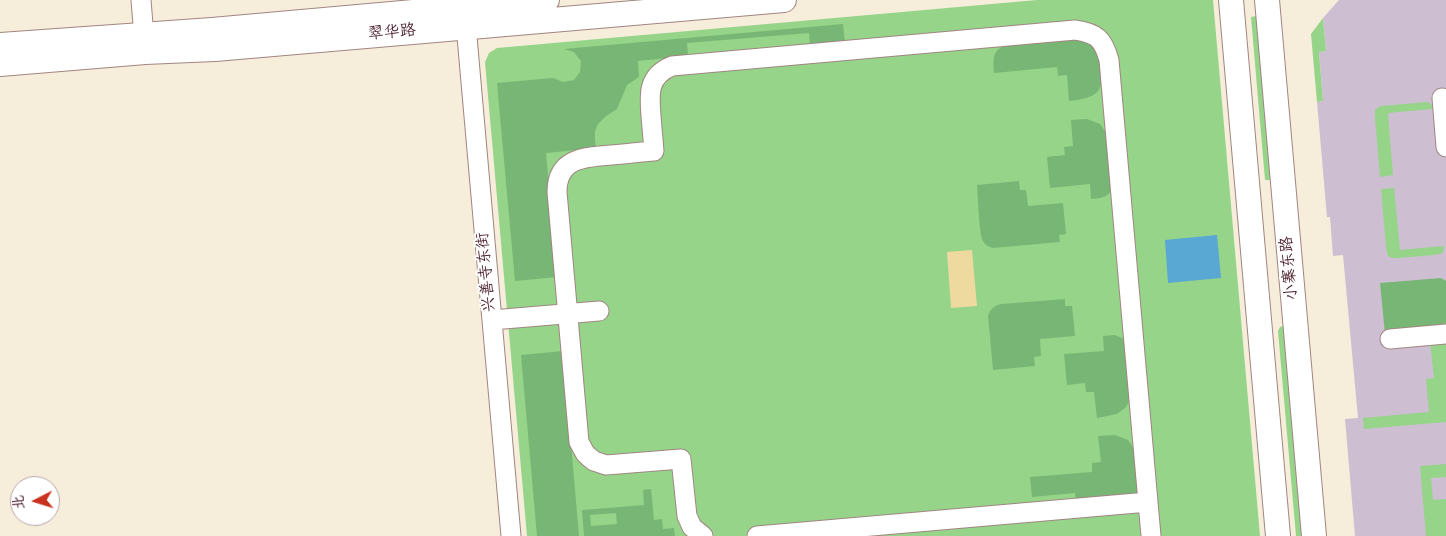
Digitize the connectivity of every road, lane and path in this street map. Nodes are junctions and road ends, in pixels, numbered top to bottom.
1 (141, 0) edge
2 (547, 0) edge
3 (784, 0) edge
4 (1231, 0) edge
5 (1267, 0) edge
6 (466, 18) junction
7 (145, 43) junction
8 (0, 45) edge
9 (0, 64) edge
10 (1442, 98) dead end
11 (1446, 147) edge
12 (599, 311) dead end
13 (567, 314) junction
14 (492, 320) junction
15 (1446, 334) edge
16 (1390, 339) dead end
17 (1148, 502) junction
18 (511, 536) edge
19 (703, 536) edge
20 (757, 536) edge
21 (1151, 536) edge
22 (1278, 536) edge
23 (1314, 536) edge

1 - 7 street
2 - 6 main road, 翠华路
3 - 6 main road, 翠华路
4 - 22 main road
5 - 23 main road, 小寨东路
6 - 7 main road, 翠华路
6 - 14 street, 兴善寺东街
7 - 8 main road, 翠华路
7 - 9 main road, 翠华路
10 - 11 street
12 - 13 street
13 - 14 street
13 - 17 street
13 - 19 street
14 - 18 street, 兴善寺东街
15 - 16 street
17 - 20 street
17 - 21 street

